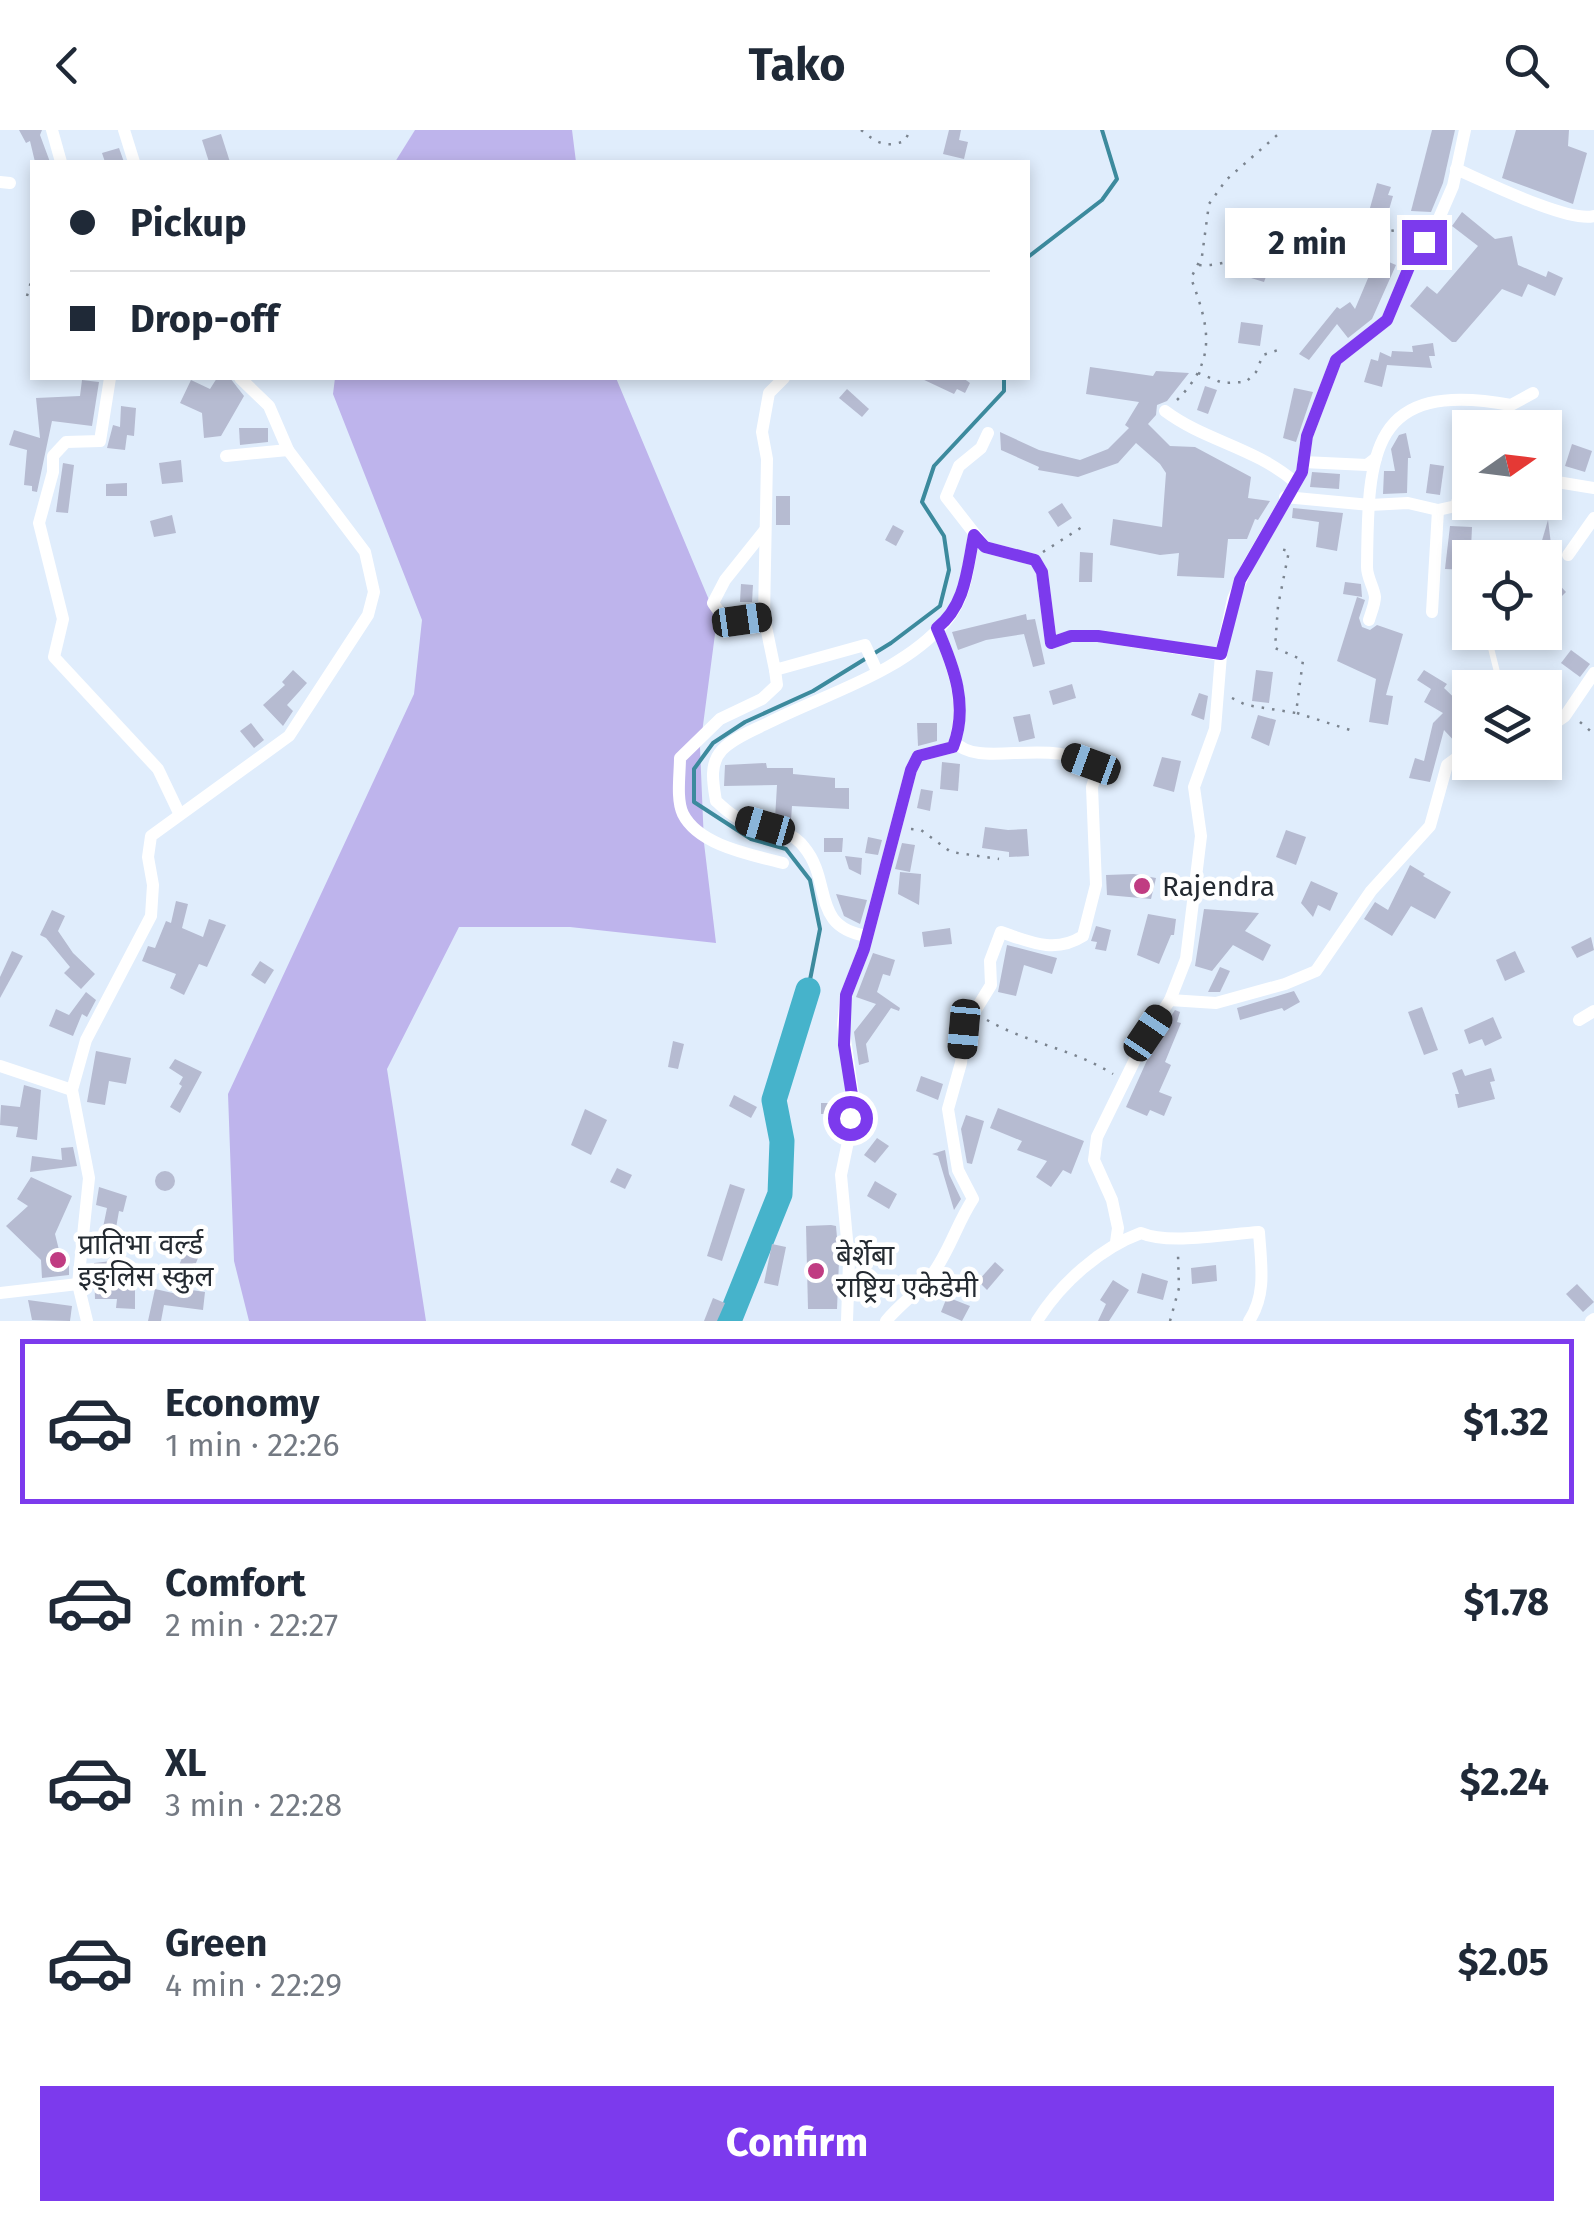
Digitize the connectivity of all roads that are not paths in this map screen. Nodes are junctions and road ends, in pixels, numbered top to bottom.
1 (52, 130) edge
2 (124, 130) edge
3 (1465, 130) edge
4 (61, 160) edge
5 (133, 160) edge
6 (1456, 168) junction
7 (1594, 216) edge
8 (110, 380) edge
9 (242, 380) edge
10 (782, 380) edge
11 (1532, 392) dead end
12 (1165, 411) road end
13 (988, 433) dead end
14 (288, 450) junction
15 (226, 456) dead end
16 (1376, 458) junction
17 (1303, 462) junction
18 (1295, 482) junction
19 (1562, 483) edge
20 (1594, 488) edge
21 (1286, 497) junction
22 (1370, 504) junction
23 (1452, 507) edge
24 (1438, 510) junction
25 (1594, 518) edge
26 (767, 528) junction
27 (974, 535) junction
28 (1568, 554) dead end
29 (1432, 612) dead end
30 (764, 617) junction
31 (1369, 620) dead end
32 (937, 628) junction
33 (1221, 654) junction
34 (775, 670) junction
35 (877, 671) junction
36 (1594, 673) edge
37 (1562, 718) edge
38 (955, 742) junction
39 (1452, 761) edge
40 (179, 813) junction
41 (783, 863) dead end
42 (867, 936) junction
43 (1170, 1000) junction
44 (1594, 1011) edge
45 (1579, 1020) dead end
46 (0, 1066) edge
47 (72, 1090) junction
48 (1116, 1242) junction
49 (78, 1284) junction
50 (0, 1293) edge
51 (87, 1321) edge
52 (847, 1321) edge
53 (886, 1321) edge
54 (1037, 1321) edge
55 (1249, 1321) edge

1 - 4 street
2 - 5 street
3 - 6 street
6 - 7 street
6 - 17 street
8 - 40 street
9 - 14 street
10 - 26 street
11 - 16 street
12 - 18 street
13 - 27 street
14 - 15 street
14 - 40 street
16 - 17 street
16 - 22 street
17 - 18 street
18 - 21 street
19 - 20 street
21 - 22 street
21 - 33 street
22 - 24 street
22 - 31 street
23 - 24 street
24 - 29 street
25 - 28 street
26 - 30 street
26 - 30 street
27 - 32 street
27 - 33 street
30 - 34 street
32 - 35 street
32 - 38 street
33 - 43 street
34 - 35 street
34 - 41 street
35 - 42 street
36 - 37 street
38 - 42 street
38 - 53 street
39 - 43 street
40 - 47 street
42 - 52 street
43 - 48 street
44 - 45 street
46 - 47 street
47 - 49 street
48 - 54 street
48 - 55 street
49 - 50 street
49 - 51 street

